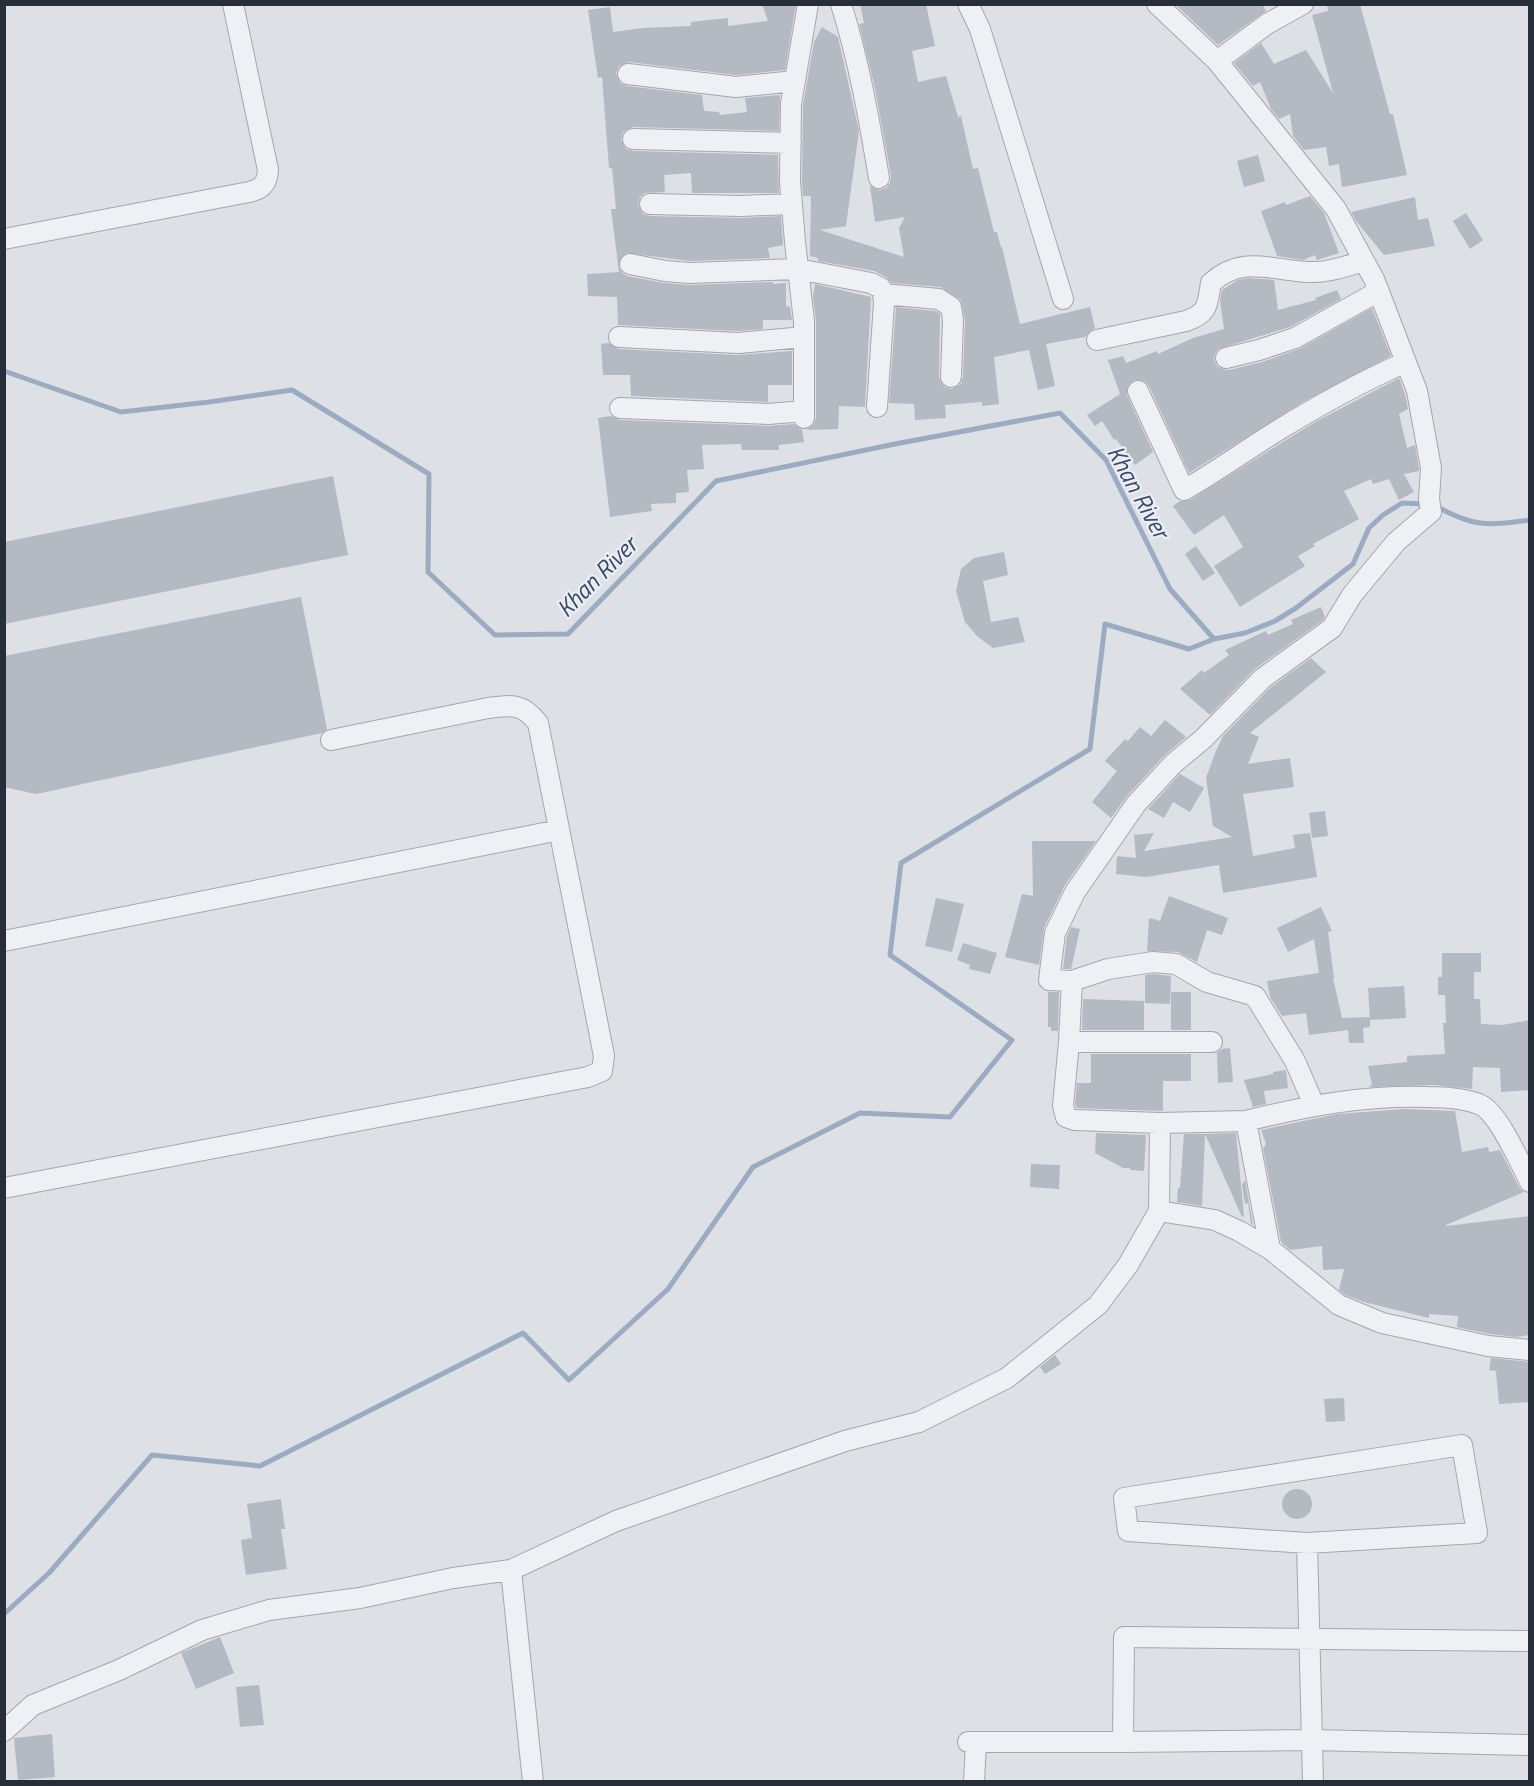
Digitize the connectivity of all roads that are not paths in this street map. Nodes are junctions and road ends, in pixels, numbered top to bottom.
1 (233, 4) edge
2 (808, 4) edge
3 (841, 4) edge
4 (968, 4) edge
5 (1157, 4) edge
6 (1303, 4) edge
7 (1217, 61) junction
8 (628, 74) dead end
9 (795, 81) junction
10 (633, 139) dead end
11 (791, 143) junction
12 (879, 178) dead end
13 (650, 204) dead end
14 (792, 204) junction
15 (4, 239) edge
16 (1364, 261) junction
17 (630, 264) dead end
18 (798, 269) junction
19 (1378, 291) junction
20 (883, 294) junction
21 (1063, 299) dead end
22 (618, 337) dead end
23 (804, 337) junction
24 (1097, 340) dead end
25 (1226, 358) dead end
26 (1406, 362) junction
27 (951, 377) dead end
28 (1138, 391) dead end
29 (877, 406) dead end
30 (620, 408) dead end
31 (331, 740) dead end
32 (559, 830) junction
33 (4, 941) edge
34 (1072, 981) junction
35 (1069, 1042) junction
36 (1212, 1042) dead end
37 (1314, 1105) junction
38 (1246, 1121) junction
39 (1160, 1123) junction
40 (1530, 1182) edge
41 (4, 1188) edge
42 (1159, 1211) junction
43 (1270, 1249) junction
44 (1530, 1350) edge
45 (1307, 1543) junction
46 (512, 1570) junction
47 (1310, 1638) junction
48 (1530, 1641) edge
49 (4, 1731) edge
50 (1312, 1740) junction
51 (1123, 1742) junction
52 (1530, 1745) edge
53 (533, 1782) edge
54 (974, 1782) edge
55 (1313, 1782) edge

1 - 15 street
2 - 9 street
3 - 12 street
4 - 21 street
5 - 7 street
6 - 7 street
7 - 16 street
8 - 9 street
9 - 11 street
10 - 11 street
11 - 14 street
13 - 14 street
14 - 18 street
16 - 19 street
16 - 24 street
17 - 18 street
18 - 20 street
18 - 23 street
19 - 25 street
19 - 26 street
20 - 27 street
20 - 29 street
22 - 23 street
23 - 30 street
26 - 28 street
26 - 34 street
31 - 32 street
32 - 33 street
32 - 41 street
34 - 35 street
34 - 37 street
35 - 36 street
35 - 39 street
37 - 38 street
37 - 40 street
38 - 39 street
38 - 43 street
39 - 42 street
42 - 43 street
42 - 46 street
43 - 44 street
45 - 45 street
45 - 47 street
46 - 49 street
46 - 53 street
47 - 48 street
47 - 50 street
47 - 51 street
50 - 51 street
50 - 52 street
50 - 55 street
51 - 54 street

